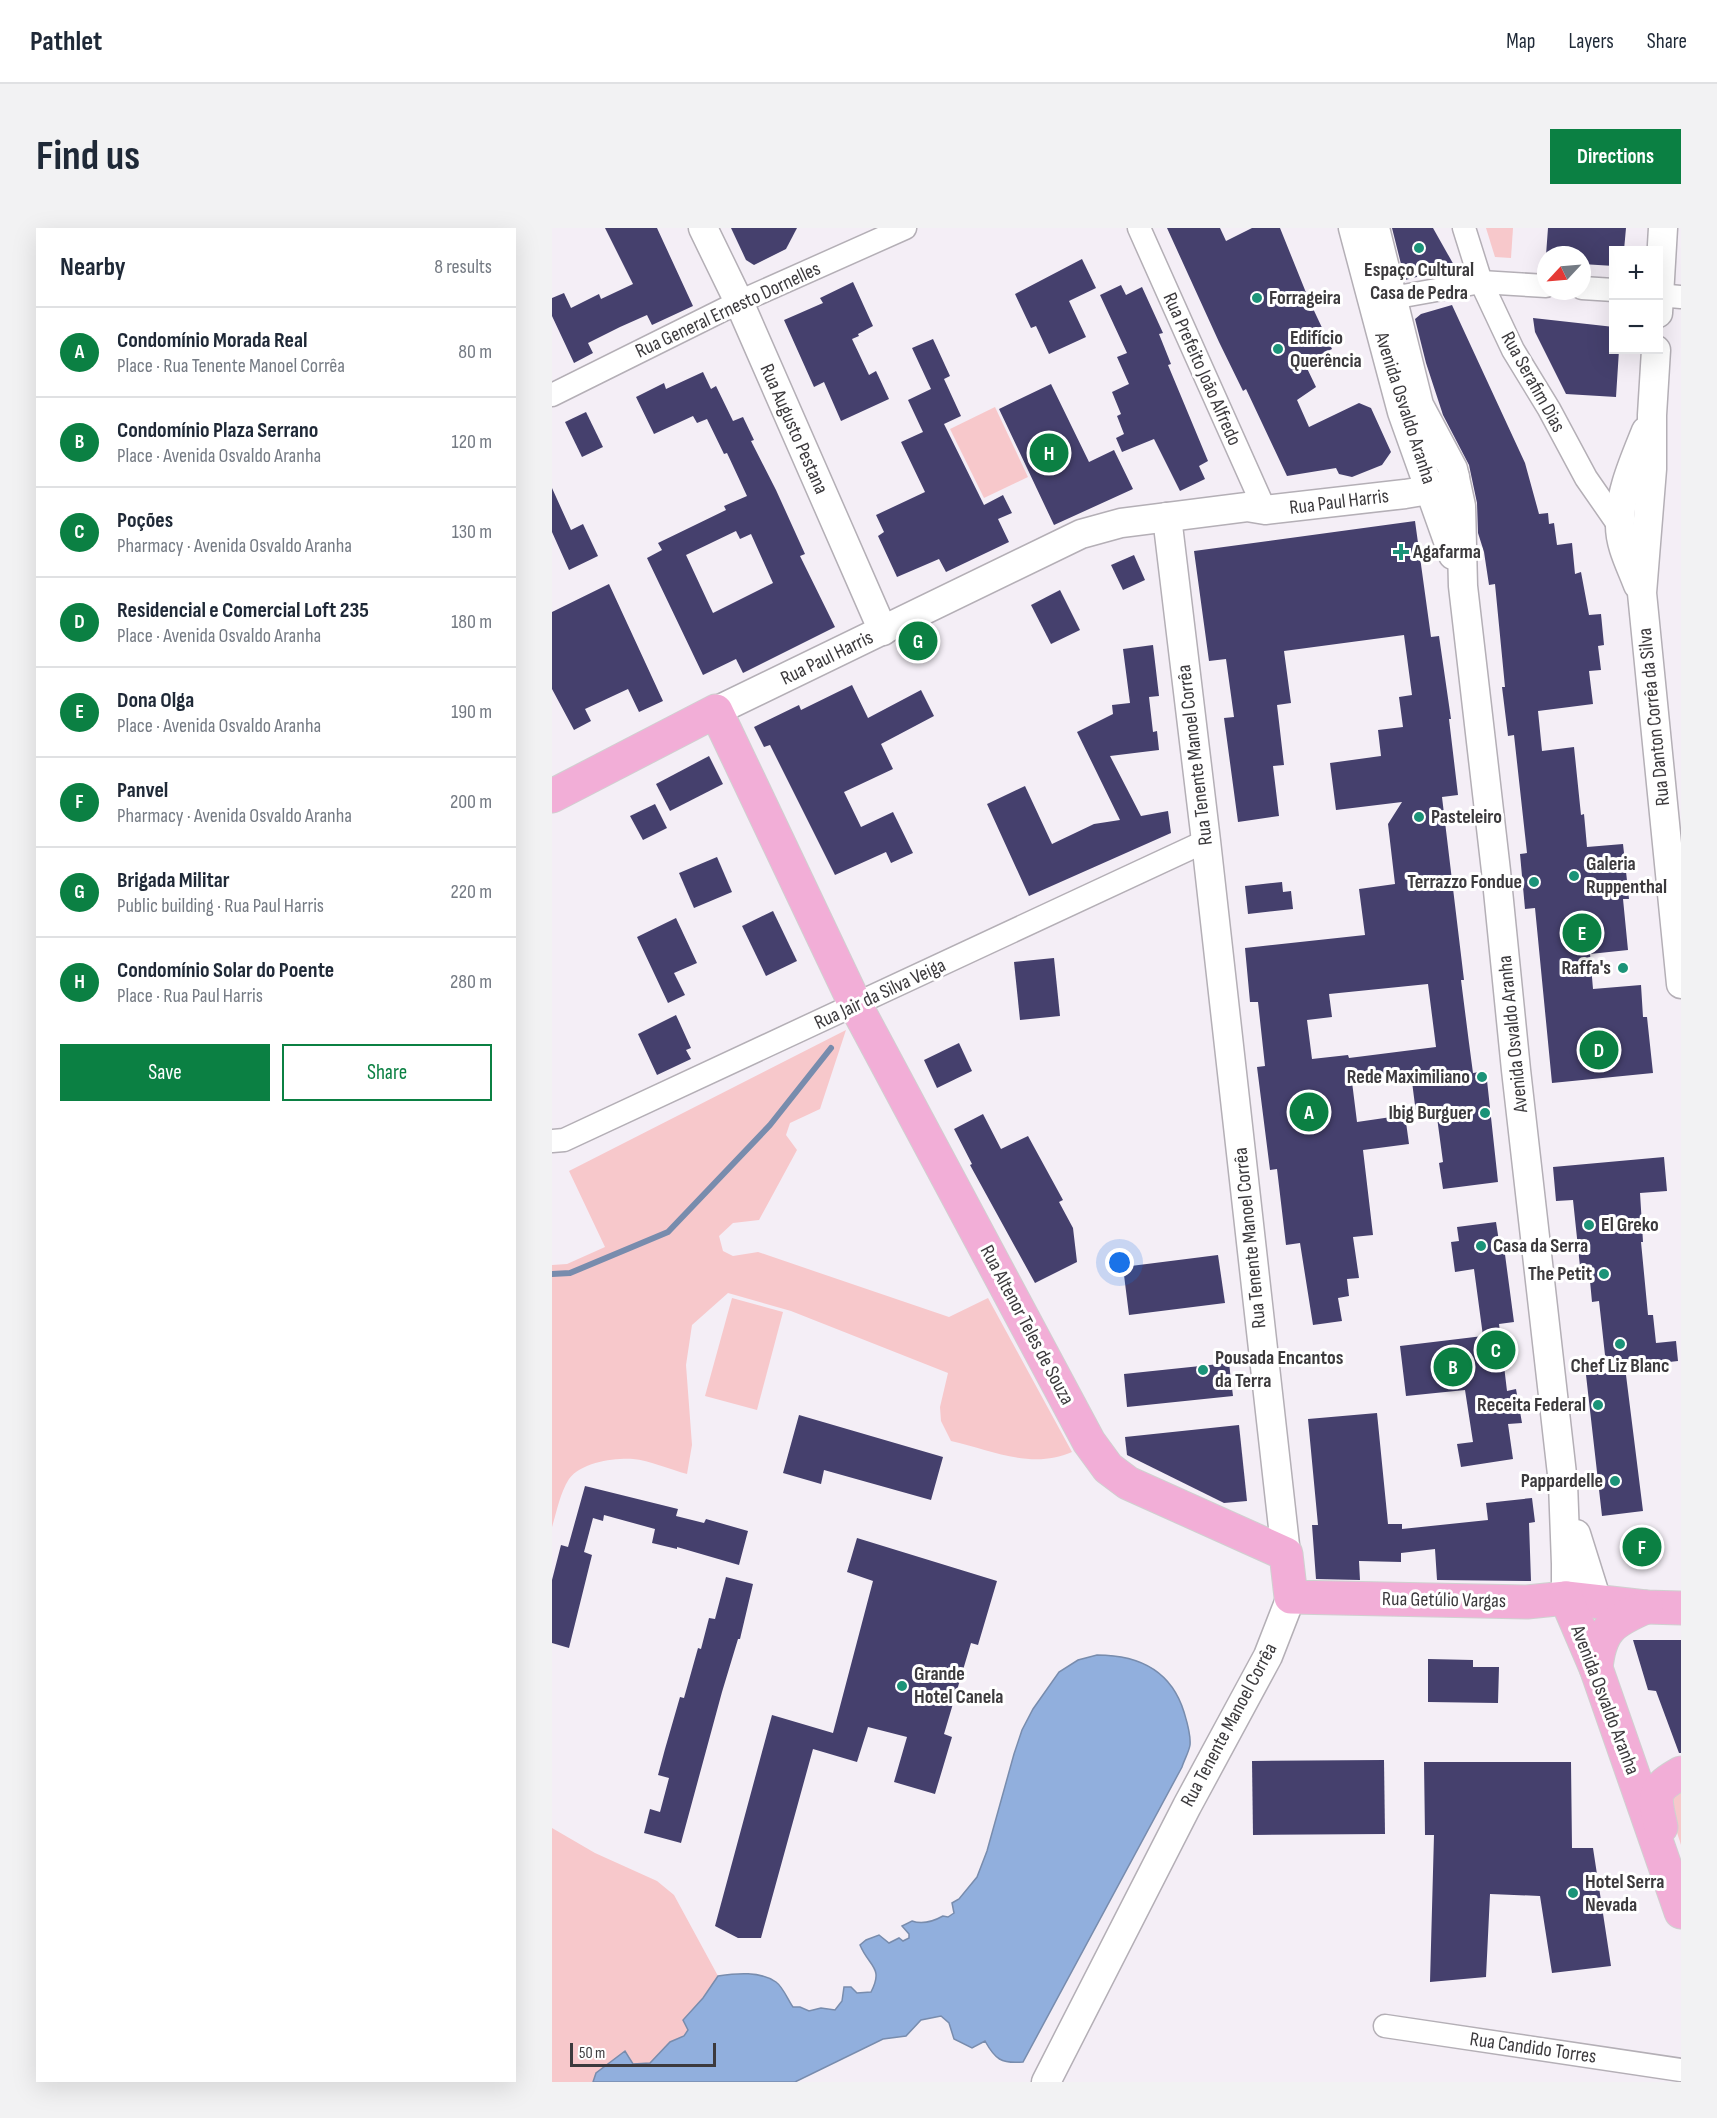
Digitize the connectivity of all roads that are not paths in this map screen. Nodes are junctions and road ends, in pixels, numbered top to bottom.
1 (703, 228) edge
2 (905, 228) edge
3 (1139, 228) edge
4 (1353, 228) edge
5 (1375, 228) edge
6 (1464, 228) edge
7 (1663, 228) edge
8 (1481, 282) junction
9 (1537, 285) edge
10 (1591, 289) edge
11 (1609, 290) edge
12 (1392, 298) junction
13 (1664, 300) edge
14 (739, 302) junction
15 (1656, 354) edge
16 (552, 395) edge
17 (1652, 415) junction
18 (1437, 471) junction
19 (1257, 505) junction
20 (1167, 517) junction
21 (1620, 527) junction
22 (1644, 556) junction
23 (1642, 593) junction
24 (883, 631) junction
25 (716, 711) junction
26 (552, 795) edge
27 (1206, 840) junction
28 (1681, 984) edge
29 (856, 1005) junction
30 (556, 1137) edge
31 (1286, 1554) junction
32 (1291, 1597) junction
33 (1581, 1600) junction
34 (1646, 1607) junction
35 (1681, 1608) edge
36 (1596, 1668) junction
37 (1611, 1712) junction
38 (1681, 1773) edge
39 (1671, 1879) junction
40 (1681, 1912) edge
41 (1385, 2026) dead end
42 (1681, 2070) edge
43 (1046, 2082) edge

1 - 14 street, Rua Augusto Pestana
2 - 14 street, Rua General Ernesto Dornelles
3 - 19 street, Rua Prefeito João Alfredo
4 - 18 street, Avenida Osvaldo Aranha
5 - 12 street, Avenida Osvaldo Aranha
6 - 8 street, Rua Serafim Dias
7 - 13 street
8 - 9 street
8 - 12 street
8 - 21 street, Rua Serafim Dias
10 - 11 street
12 - 18 street, Avenida Osvaldo Aranha
14 - 16 street, Rua General Ernesto Dornelles
14 - 24 street, Rua Augusto Pestana
15 - 17 street, Rua Danton Corrêa da Silva
17 - 21 street, Rua Danton Corrêa da Silva
17 - 22 street, Rua Danton Corrêa da Silva
18 - 19 street, Rua Paul Harris
18 - 33 street, Avenida Osvaldo Aranha
19 - 20 street, Rua Paul Harris
20 - 24 street, Rua Paul Harris
20 - 27 street, Rua Tenente Manoel Corrêa
21 - 22 street
21 - 23 street, Rua Danton Corrêa da Silva
22 - 23 street, Rua Danton Corrêa da Silva
23 - 28 street, Rua Danton Corrêa da Silva
24 - 25 street, Rua Paul Harris
25 - 26 main road, Rua Paul Harris
25 - 29 main road, Rua Altenor Teles de Souza
27 - 29 street, Rua Jair da Silva Veiga
27 - 31 street, Rua Tenente Manoel Corrêa
29 - 30 street, Rua Jair da Silva Veiga
29 - 31 main road, Rua Altenor Teles de Souza
31 - 32 main road, Rua Tenente Manoel Corrêa
32 - 33 main road, Rua Getúlio Vargas
32 - 43 street, Rua Tenente Manoel Corrêa
33 - 34 main road, Avenida Osvaldo Aranha
33 - 36 main road, Avenida Osvaldo Aranha
34 - 35 main road
34 - 36 main road
36 - 37 main road, Avenida Osvaldo Aranha
37 - 38 main road
37 - 39 main road, Avenida Osvaldo Aranha
38 - 39 main road
39 - 40 main road, Avenida Osvaldo Aranha
41 - 42 street, Rua Candido Torres

